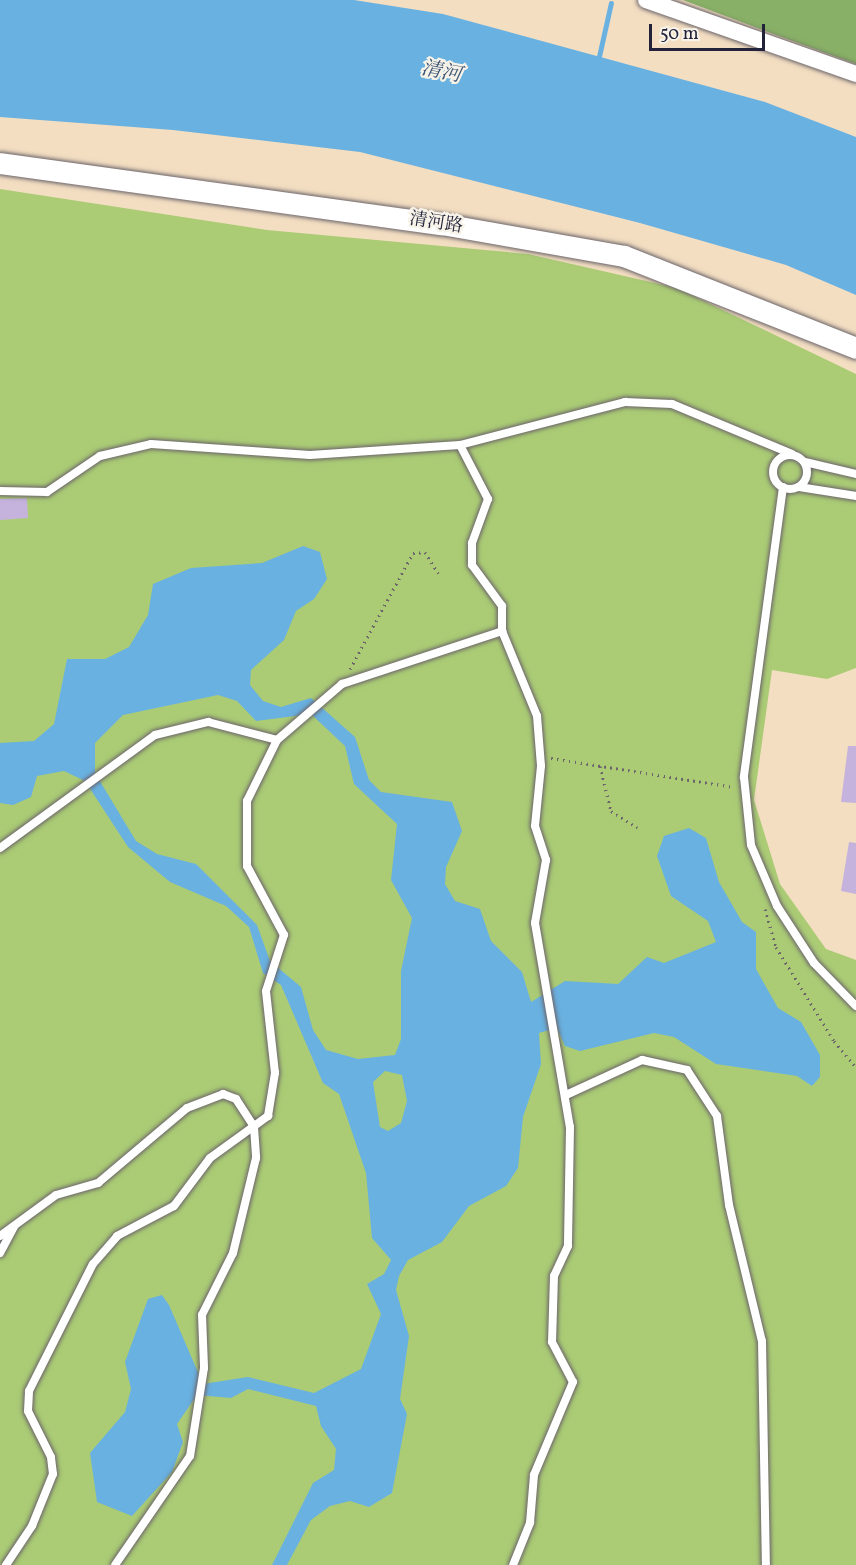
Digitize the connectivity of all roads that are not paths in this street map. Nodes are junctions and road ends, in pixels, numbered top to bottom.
1 (646, 0) edge
2 (856, 74) edge
3 (0, 163) edge
4 (856, 348) edge
5 (460, 445) junction
6 (792, 454) junction
7 (805, 462) junction
8 (856, 474) edge
9 (799, 486) junction
10 (783, 487) junction
11 (0, 491) edge
12 (856, 496) edge
13 (502, 631) junction
14 (278, 740) junction
15 (0, 848) edge
16 (856, 1006) edge
17 (566, 1095) junction
18 (254, 1127) junction
19 (14, 1226) junction
20 (0, 1236) edge
21 (0, 1253) edge
22 (6, 1565) edge
23 (115, 1565) edge
24 (513, 1565) edge
25 (766, 1565) edge

1 - 2 street
3 - 4 street, 清河路
5 - 6 lane
5 - 11 lane
5 - 13 lane
6 - 7 lane
6 - 10 lane
7 - 8 lane
7 - 9 lane
9 - 10 lane
9 - 12 lane
10 - 16 lane
13 - 14 lane
13 - 17 lane
14 - 15 lane
14 - 18 lane
17 - 24 lane
17 - 25 lane
18 - 19 lane
18 - 22 lane
18 - 23 lane
19 - 20 lane
19 - 21 lane

